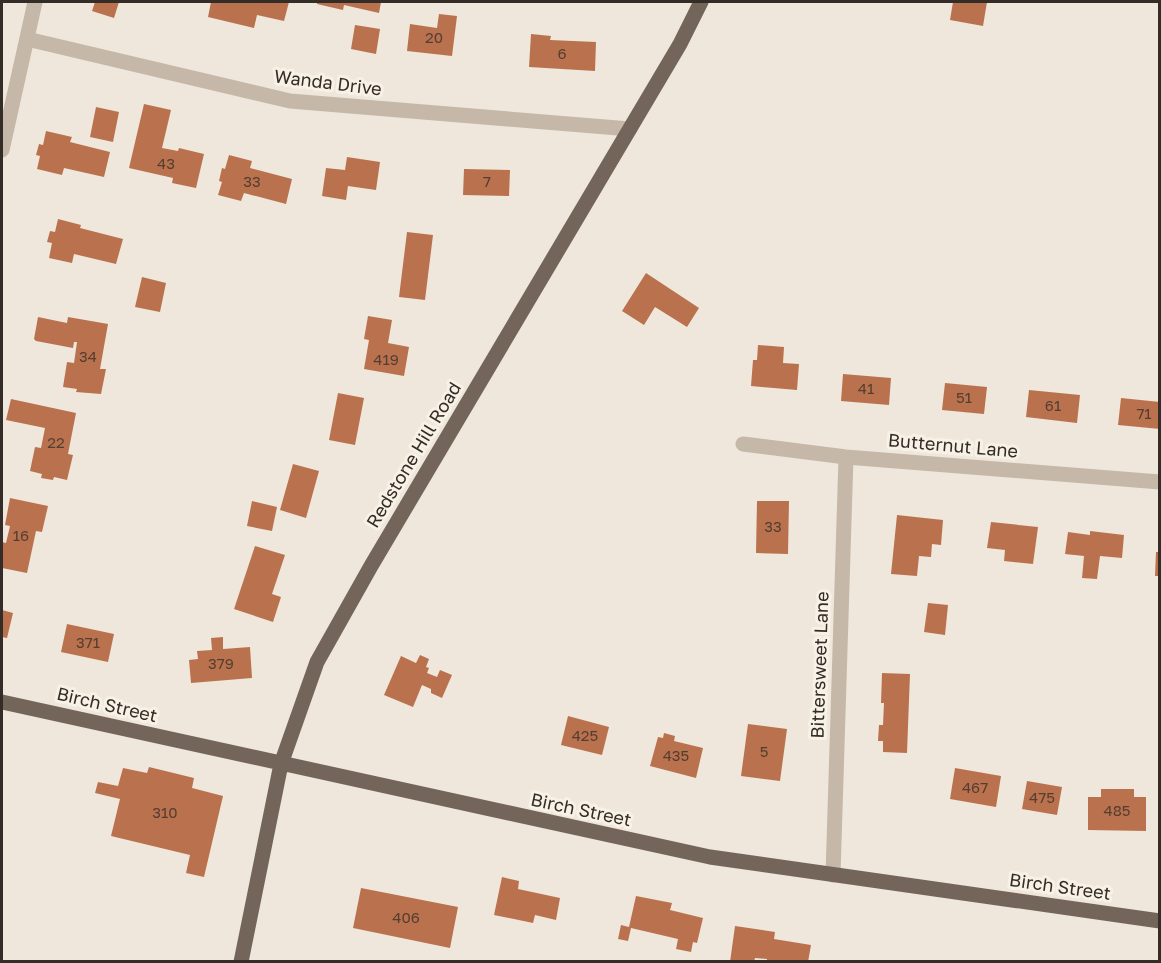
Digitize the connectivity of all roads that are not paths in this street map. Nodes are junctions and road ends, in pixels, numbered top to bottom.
1 (35, 2) edge
2 (701, 2) edge
3 (27, 39) junction
4 (630, 129) junction
5 (2, 150) edge
6 (743, 444) dead end
7 (846, 457) junction
8 (1160, 482) edge
9 (2, 702) edge
10 (281, 764) junction
11 (833, 875) junction
12 (1160, 921) edge
13 (241, 962) edge

1 - 3 street
2 - 4 main road, Redstone Hill Road
3 - 4 street, Wanda Drive
3 - 5 street
4 - 10 main road, Redstone Hill Road
6 - 7 street, Butternut Lane
7 - 8 street, Butternut Lane
7 - 11 street, Bittersweet Lane
9 - 10 main road, Birch Street
10 - 11 main road, Birch Street
10 - 13 main road, Redstone Hill Road
11 - 12 main road, Birch Street

